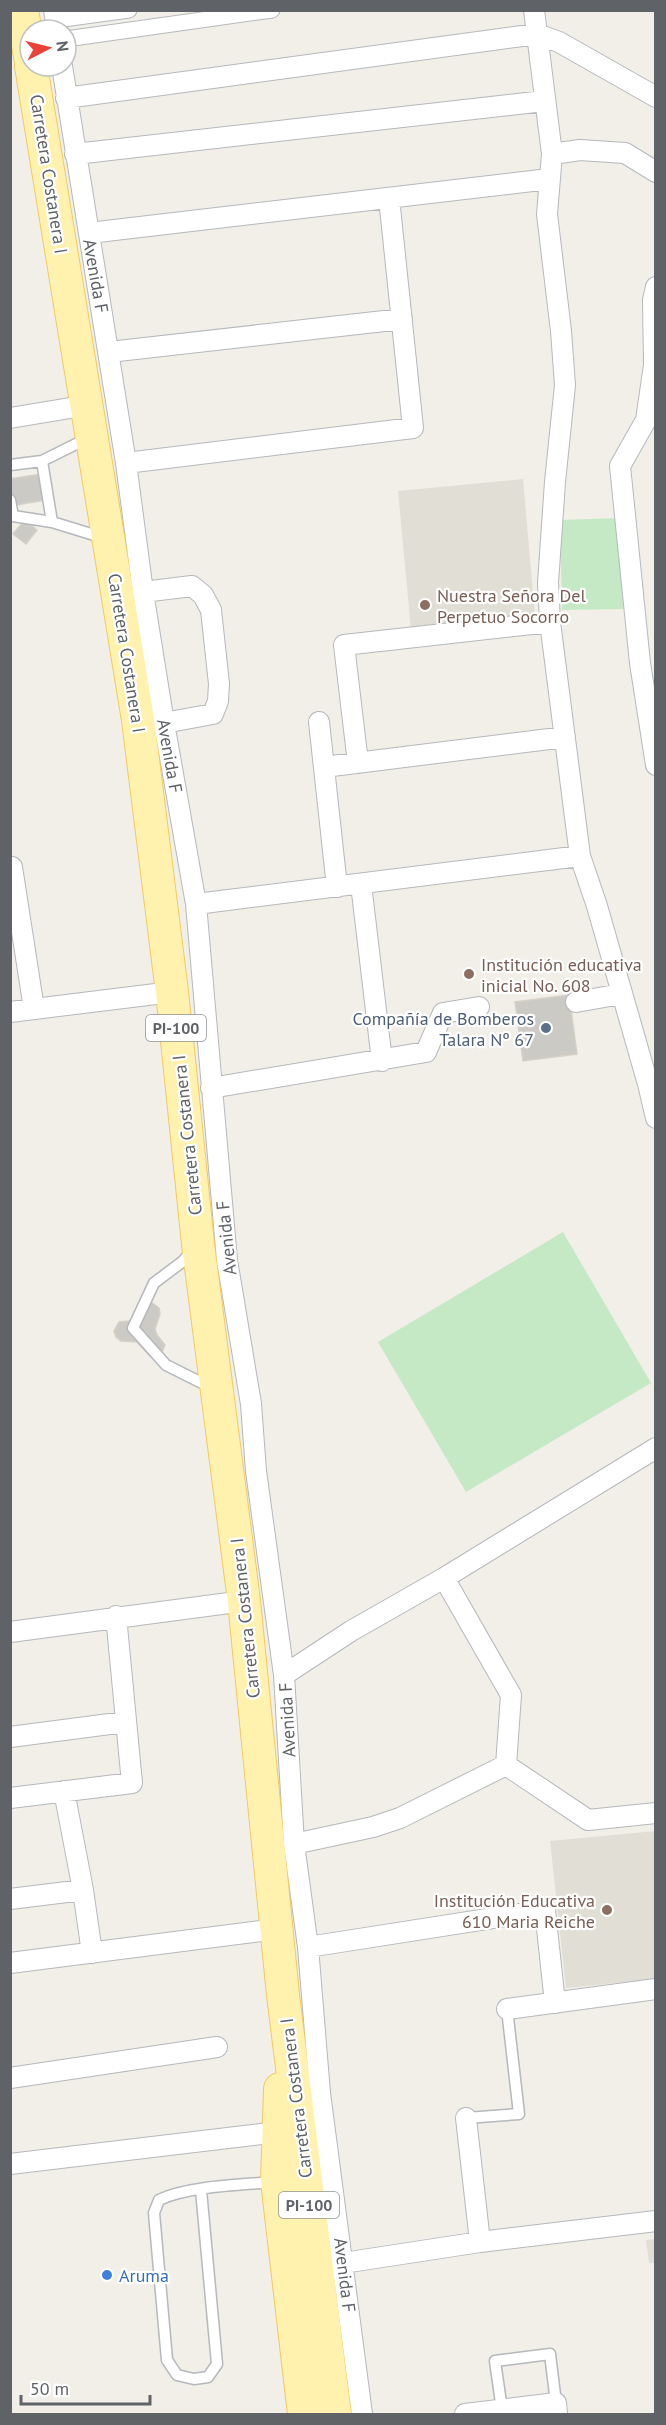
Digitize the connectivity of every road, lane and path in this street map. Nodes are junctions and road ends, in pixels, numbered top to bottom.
1 (129, 10) edge
2 (272, 10) edge
3 (534, 10) edge
4 (71, 18) edge
5 (537, 34) junction
6 (78, 37) edge
7 (34, 78) edge
8 (64, 78) edge
9 (656, 97) edge
10 (66, 98) junction
11 (544, 101) junction
12 (75, 154) junction
13 (552, 154) junction
14 (656, 171) edge
15 (549, 179) junction
16 (389, 198) junction
17 (89, 233) junction
18 (656, 286) edge
19 (402, 319) junction
20 (109, 352) junction
21 (10, 418) edge
22 (90, 420) junction
23 (42, 461) junction
24 (126, 463) junction
25 (10, 465) edge
26 (10, 500) edge
27 (52, 522) junction
28 (110, 540) junction
29 (143, 592) junction
30 (550, 622) junction
31 (319, 722) dead end
32 (164, 723) junction
33 (565, 737) junction
34 (358, 763) junction
35 (656, 765) edge
36 (324, 767) junction
37 (580, 856) junction
38 (12, 867) dead end
39 (361, 884) junction
40 (337, 887) junction
41 (196, 904) junction
42 (172, 992) junction
43 (621, 994) junction
44 (576, 1002) dead end
45 (479, 1007) dead end
46 (34, 1009) junction
47 (10, 1012) edge
48 (382, 1061) junction
49 (211, 1088) junction
50 (656, 1118) edge
51 (198, 1244) junction
52 (217, 1391) junction
53 (656, 1448) edge
54 (444, 1578) junction
55 (244, 1601) junction
56 (116, 1616) junction
57 (10, 1632) edge
58 (284, 1675) junction
59 (125, 1722) junction
60 (10, 1737) edge
61 (506, 1765) junction
62 (64, 1791) junction
63 (10, 1798) edge
64 (656, 1813) edge
65 (294, 1844) junction
66 (83, 1890) junction
67 (10, 1899) edge
68 (277, 1929) junction
69 (308, 1947) junction
70 (92, 1953) junction
71 (10, 1963) edge
72 (656, 1989) edge
73 (284, 1995) junction
74 (555, 2003) junction
75 (507, 2009) joint
76 (217, 2047) dead end
77 (10, 2078) edge
78 (466, 2118) joint
79 (278, 2132) junction
80 (10, 2164) edge
81 (277, 2181) junction
82 (201, 2190) junction
83 (656, 2221) edge
84 (480, 2242) junction
85 (330, 2263) junction
86 (556, 2409) edge
87 (502, 2410) junction
88 (303, 2415) edge
89 (334, 2415) edge
90 (362, 2415) edge
91 (465, 2415) edge

1 - 4 street
2 - 6 street
3 - 5 street
5 - 9 street
5 - 10 street
5 - 11 street
7 - 22 main road, Carretera Costanera I / PI-100
8 - 10 street, Avenida F
10 - 12 street, Avenida F
11 - 12 street
11 - 13 street
12 - 17 street, Avenida F
13 - 14 street
13 - 15 street
15 - 16 street
15 - 30 street
16 - 17 street
16 - 19 street
17 - 20 street, Avenida F
18 - 35 street
19 - 20 street
19 - 24 street
20 - 24 street, Avenida F
21 - 22 street
22 - 23 lane
22 - 28 main road, Carretera Costanera I / PI-100
23 - 25 lane
23 - 27 lane
24 - 29 street, Avenida F
26 - 27 lane
27 - 28 lane
28 - 42 main road, Carretera Costanera I / PI-100
29 - 32 street, Avenida F
29 - 32 street
30 - 33 street
30 - 34 street
31 - 36 street
32 - 41 street, Avenida F
33 - 34 street
33 - 37 street
34 - 36 street
36 - 40 street
37 - 39 street
37 - 43 street
38 - 46 street
39 - 40 street
39 - 48 street
40 - 41 street
41 - 49 street, Avenida F
42 - 46 street
42 - 51 main road, Carretera Costanera I / PI-100
43 - 44 street
43 - 50 street
45 - 48 street
46 - 47 street
48 - 49 street
49 - 58 street, Avenida F
51 - 52 main road, Carretera Costanera I / PI-100
51 - 52 lane
52 - 55 main road, Carretera Costanera I / PI-100
53 - 54 street
54 - 58 street
54 - 61 street
55 - 56 street
55 - 68 main road, Carretera Costanera I / PI-100
56 - 57 street
56 - 59 street
58 - 65 street, Avenida F
59 - 60 street
59 - 62 street
61 - 64 street
61 - 65 street
62 - 63 street
62 - 66 street
65 - 69 street, Avenida F
66 - 67 street
66 - 70 street
68 - 70 street
68 - 73 main road, Carretera Costanera I / PI-100
69 - 74 street
69 - 85 street, Avenida F
70 - 71 street
72 - 74 street
73 - 79 main road, Carretera Costanera I / PI-100
73 - 85 main road, Carretera Costanera I / PI-100
74 - 75 street
75 - 78 lane
76 - 77 street
78 - 84 street
79 - 80 street
79 - 81 main road, Carretera Costanera I / PI-100
81 - 82 lane
81 - 88 main road, Carretera Costanera I / PI-100
82 - 82 lane
83 - 84 street
84 - 85 street
85 - 89 main road, Carretera Costanera I / PI-100
85 - 90 street, Avenida F
86 - 87 street
86 - 87 lane
87 - 91 street

